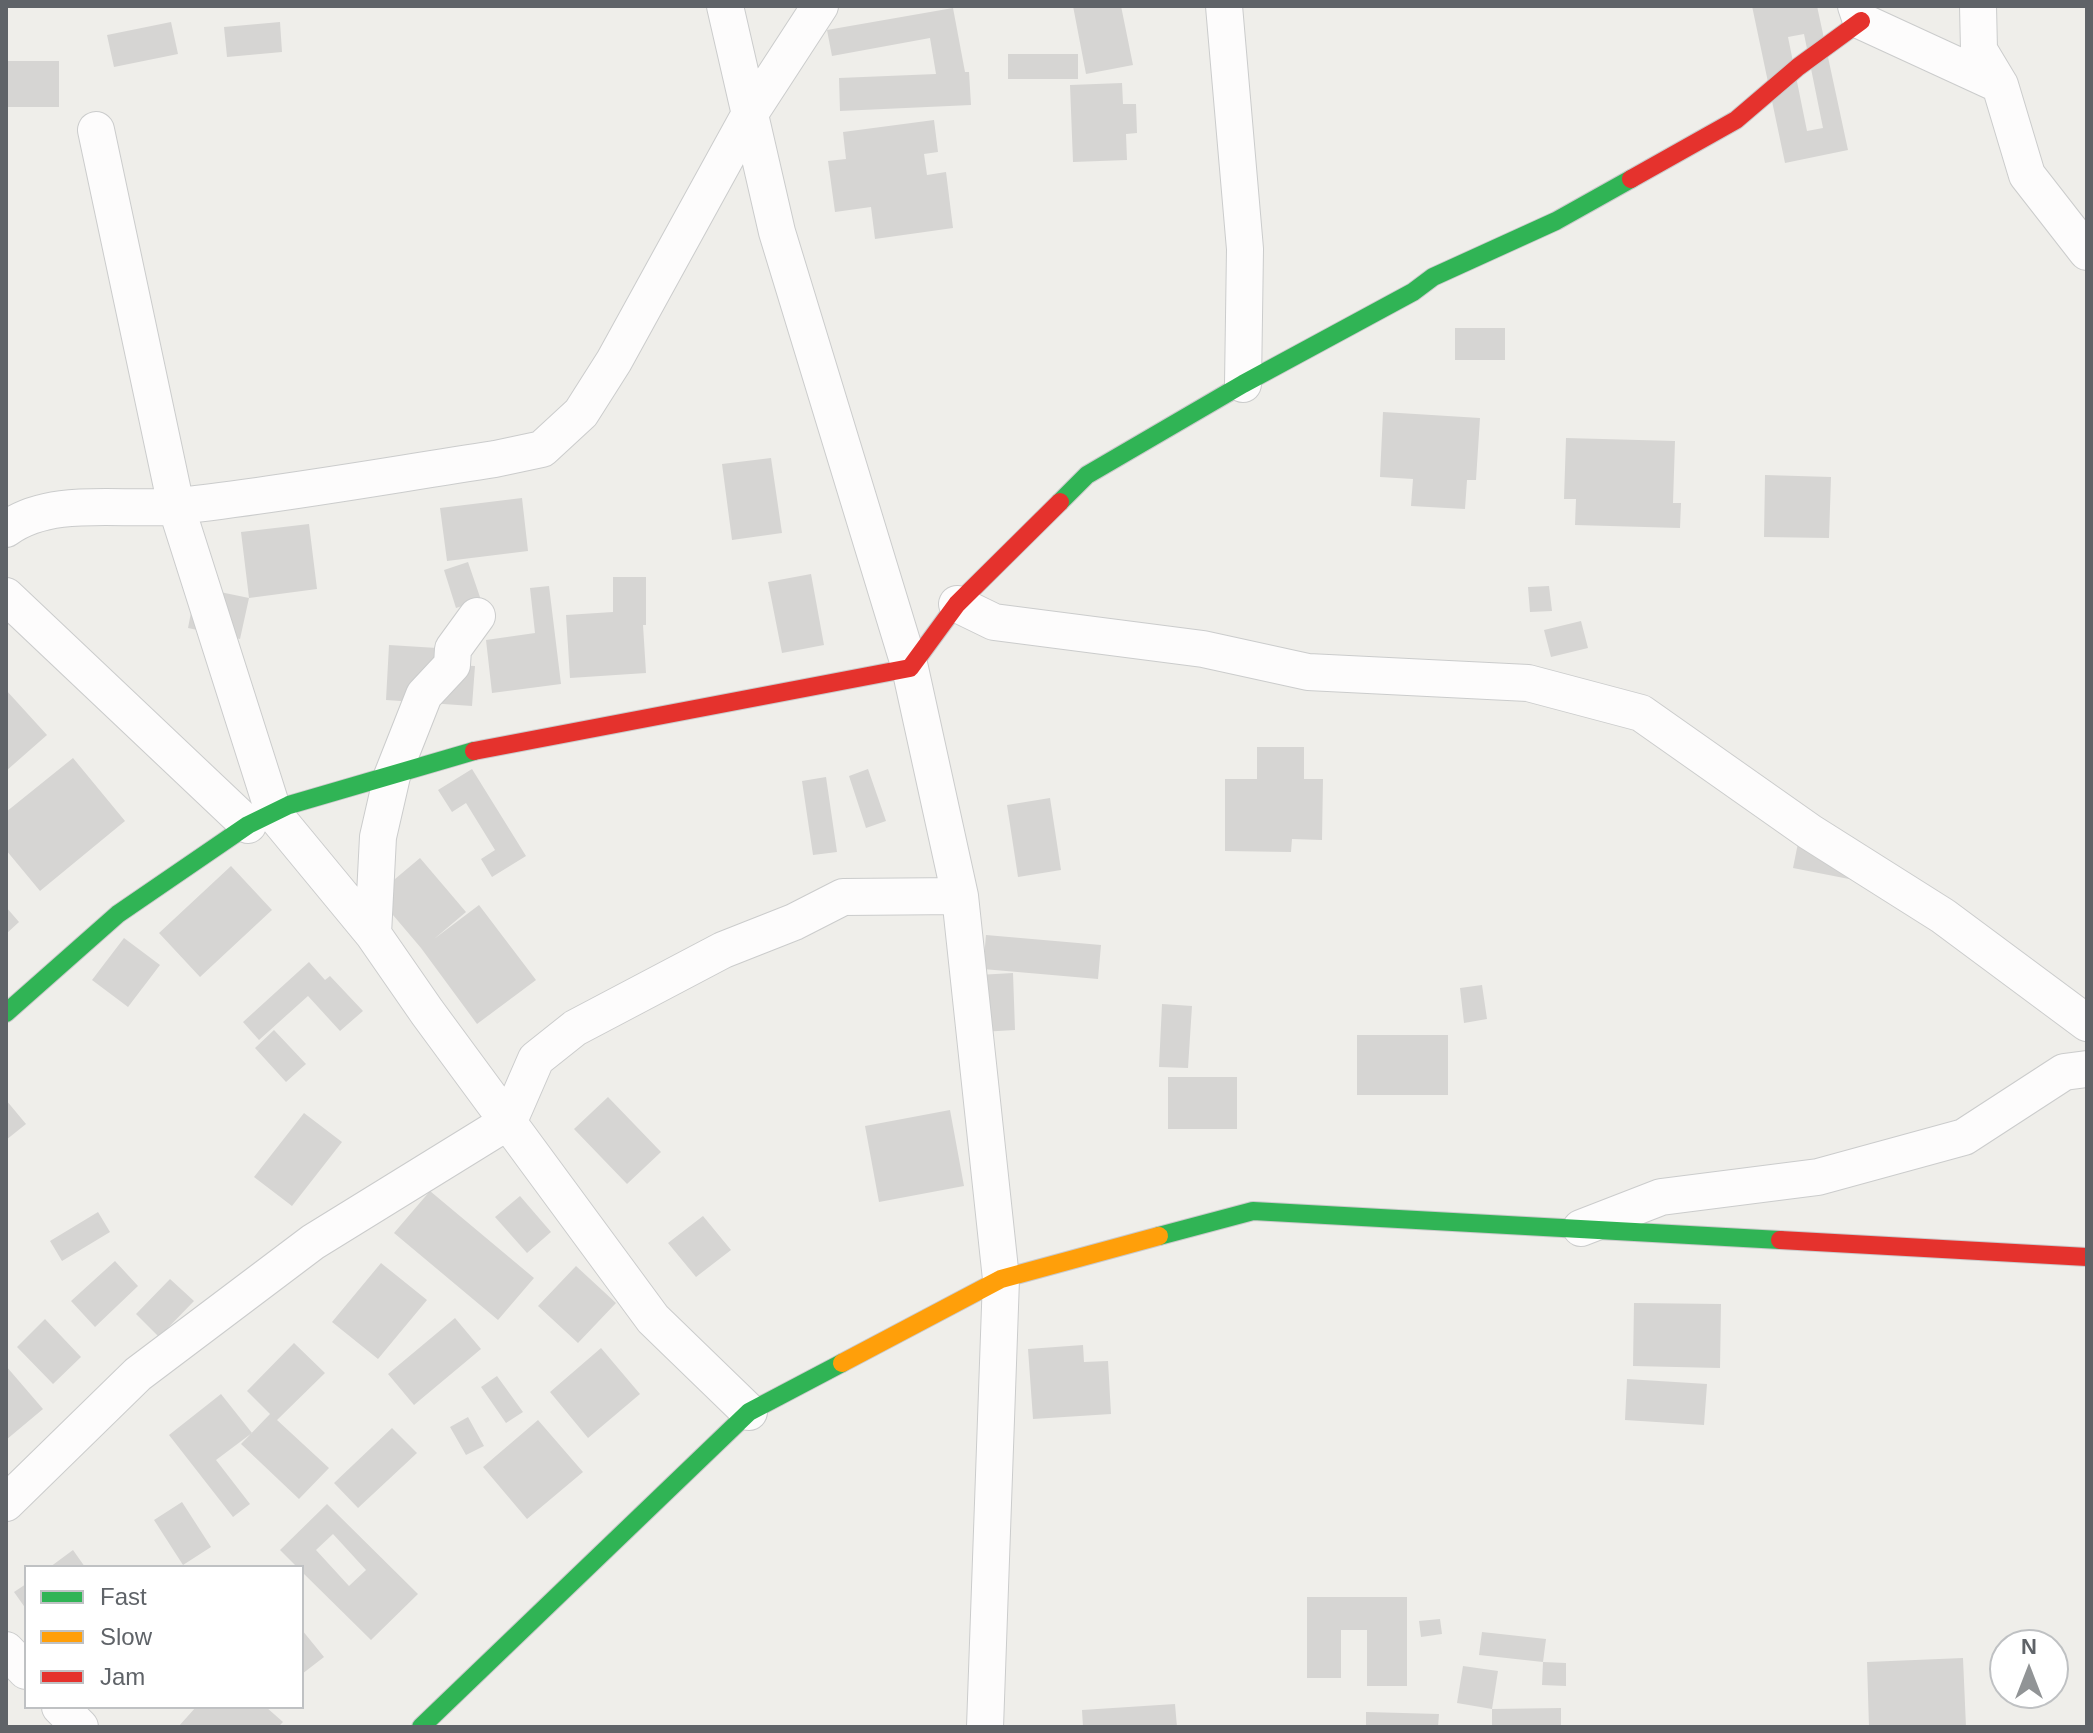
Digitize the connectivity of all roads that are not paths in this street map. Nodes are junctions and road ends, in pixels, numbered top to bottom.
1 (725, 6) edge
2 (820, 6) edge
3 (1224, 6) edge
4 (1978, 6) edge
5 (1858, 13) edge
6 (2000, 85) junction
7 (751, 112) junction
8 (96, 130) dead end
9 (2087, 252) edge
10 (1243, 384) junction
11 (176, 506) junction
12 (6, 529) edge
13 (6, 596) edge
14 (957, 604) junction
15 (477, 616) dead end
16 (910, 668) junction
17 (392, 776) junction
18 (261, 820) junction
19 (960, 896) junction
20 (373, 934) junction
21 (6, 1013) edge
22 (2087, 1023) edge
23 (2087, 1069) edge
24 (509, 1121) junction
25 (1578, 1229) junction
26 (2087, 1257) edge
27 (1001, 1279) junction
28 (749, 1412) junction
29 (6, 1503) edge
30 (6, 1650) edge
31 (24, 1669) edge
32 (62, 1709) edge
33 (80, 1727) edge
34 (421, 1727) edge
35 (985, 1727) edge

1 - 7 street
2 - 7 street
3 - 10 street
4 - 6 street
5 - 6 street
5 - 10 street
6 - 9 street
7 - 11 street
7 - 16 street
8 - 11 street
10 - 14 street
11 - 12 street
11 - 18 street
13 - 18 street
14 - 16 street
14 - 22 street
15 - 17 street
16 - 17 street
16 - 19 street
17 - 18 street
17 - 20 street
18 - 20 street
18 - 21 street
19 - 24 street
19 - 27 street
20 - 24 street
23 - 25 street
24 - 28 street
24 - 29 street
25 - 26 street
25 - 27 street
27 - 28 street
27 - 35 street
28 - 34 street
30 - 31 street
32 - 33 street

